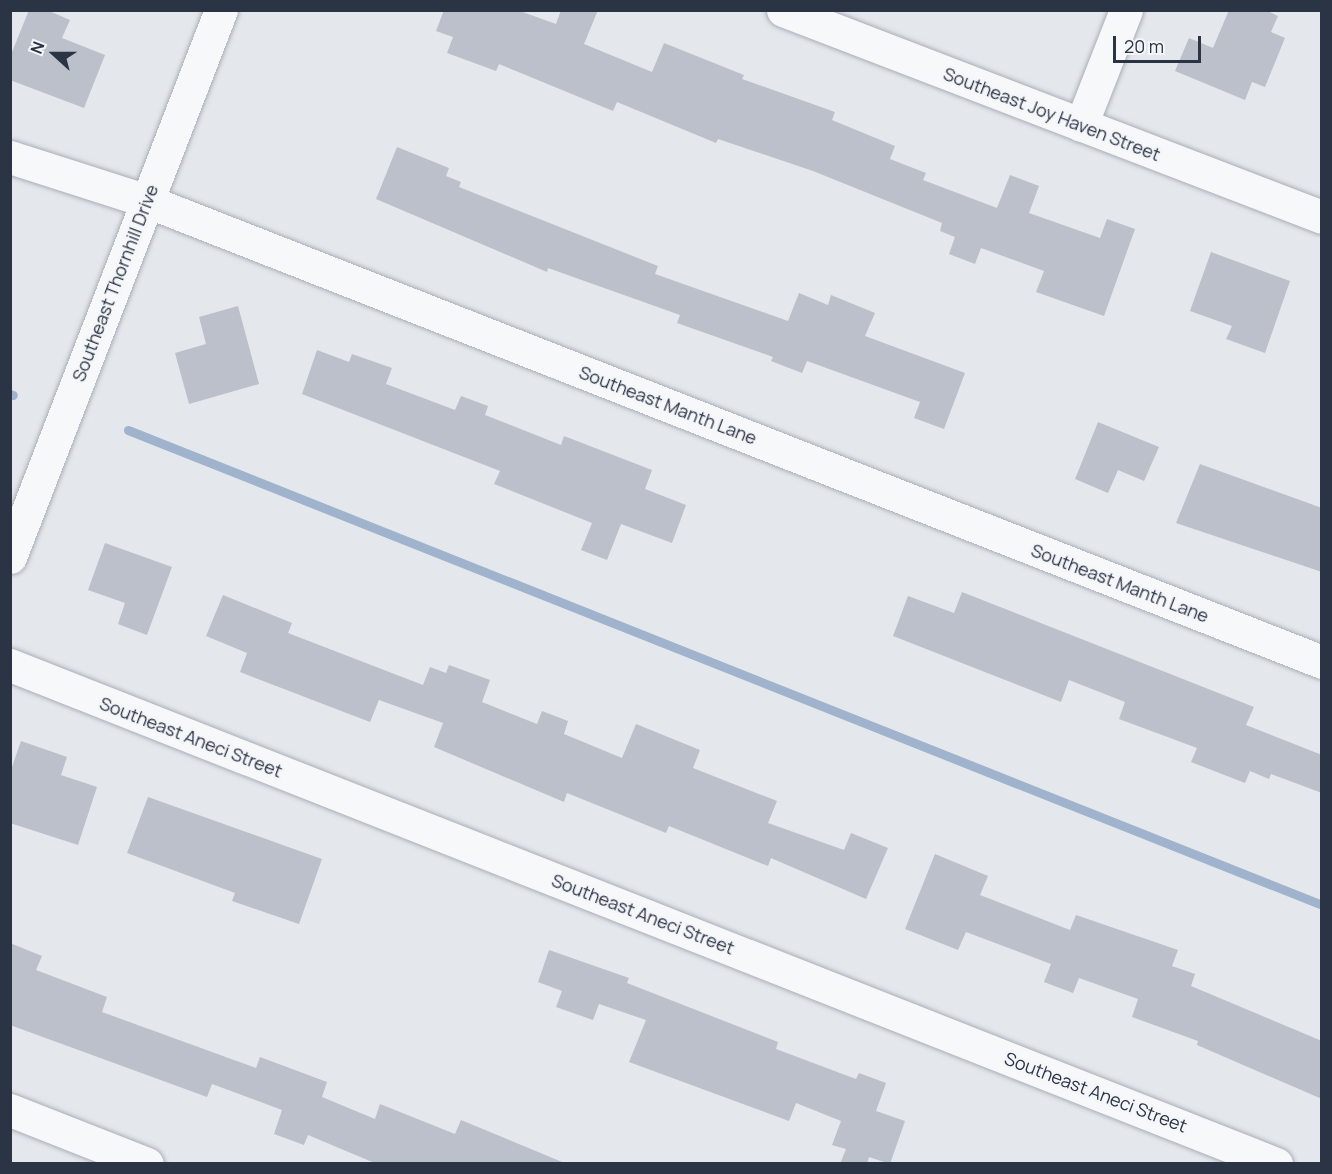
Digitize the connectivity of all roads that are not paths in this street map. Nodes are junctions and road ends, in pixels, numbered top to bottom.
1 (221, 10) edge
2 (783, 10) edge
3 (1126, 10) edge
4 (1081, 125) junction
5 (10, 158) edge
6 (147, 201) junction
7 (1322, 217) edge
8 (10, 557) edge
9 (1322, 662) edge
10 (10, 665) edge
11 (10, 1110) edge
12 (147, 1164) edge
13 (1276, 1164) edge

1 - 6 street, Southeast Thornhill Drive
2 - 4 street, Southeast Joy Haven Street
3 - 4 street
4 - 7 street, Southeast Joy Haven Street
5 - 6 street, Southeast Manth Lane
6 - 8 street, Southeast Thornhill Drive
6 - 9 street, Southeast Manth Lane
10 - 13 street, Southeast Aneci Street
11 - 12 street

